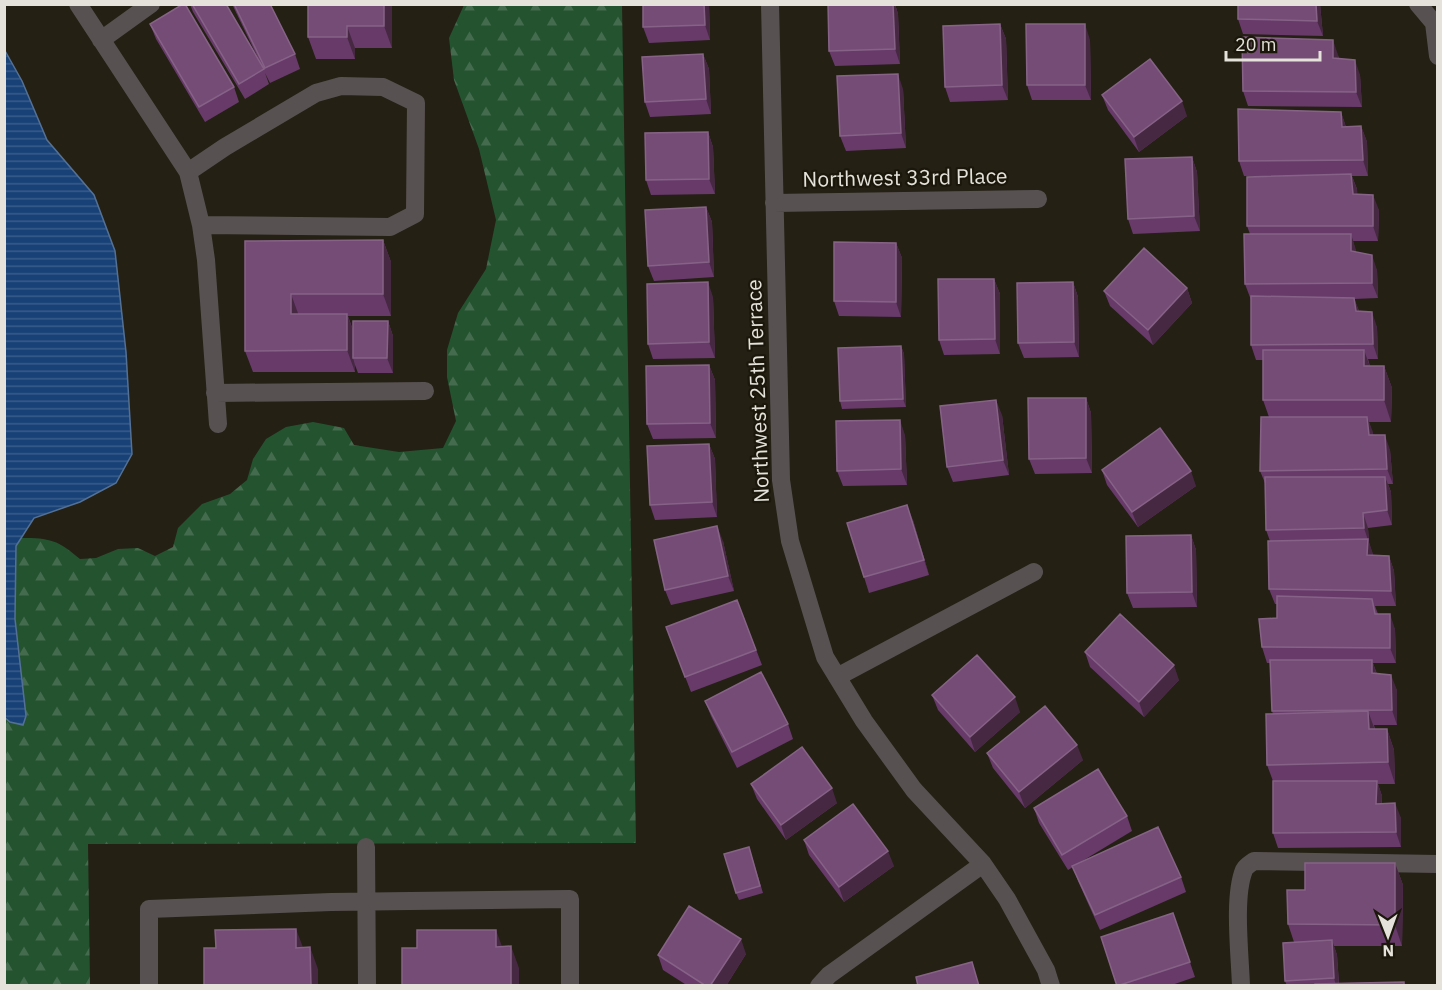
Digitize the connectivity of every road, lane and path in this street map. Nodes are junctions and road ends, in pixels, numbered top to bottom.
1 (78, 4) edge
2 (151, 4) edge
3 (770, 4) edge
4 (1418, 4) edge
5 (101, 40) junction
6 (1437, 56) edge
7 (188, 171) junction
8 (1038, 199) dead end
9 (774, 203) junction
10 (201, 225) junction
11 (425, 391) dead end
12 (215, 393) junction
13 (218, 424) dead end
14 (1034, 572) dead end
15 (837, 677) junction
16 (366, 847) dead end
17 (983, 864) junction
18 (1437, 864) edge
19 (366, 902) junction
20 (149, 986) edge
21 (367, 986) edge
22 (570, 986) edge
23 (819, 986) edge
24 (1051, 986) edge
25 (1241, 986) edge

1 - 5 street
2 - 5 street
3 - 9 street, Northwest 25th Terrace
4 - 6 street
5 - 7 street
7 - 10 street
7 - 10 street
8 - 9 street, Northwest 33rd Place
9 - 15 street, Northwest 25th Terrace
10 - 12 street
11 - 12 street
12 - 13 street
14 - 15 street
15 - 17 street, Northwest 25th Terrace
16 - 19 street
17 - 23 street
17 - 24 street, Northwest 25th Terrace
18 - 25 street
19 - 20 street
19 - 21 street
19 - 22 street

